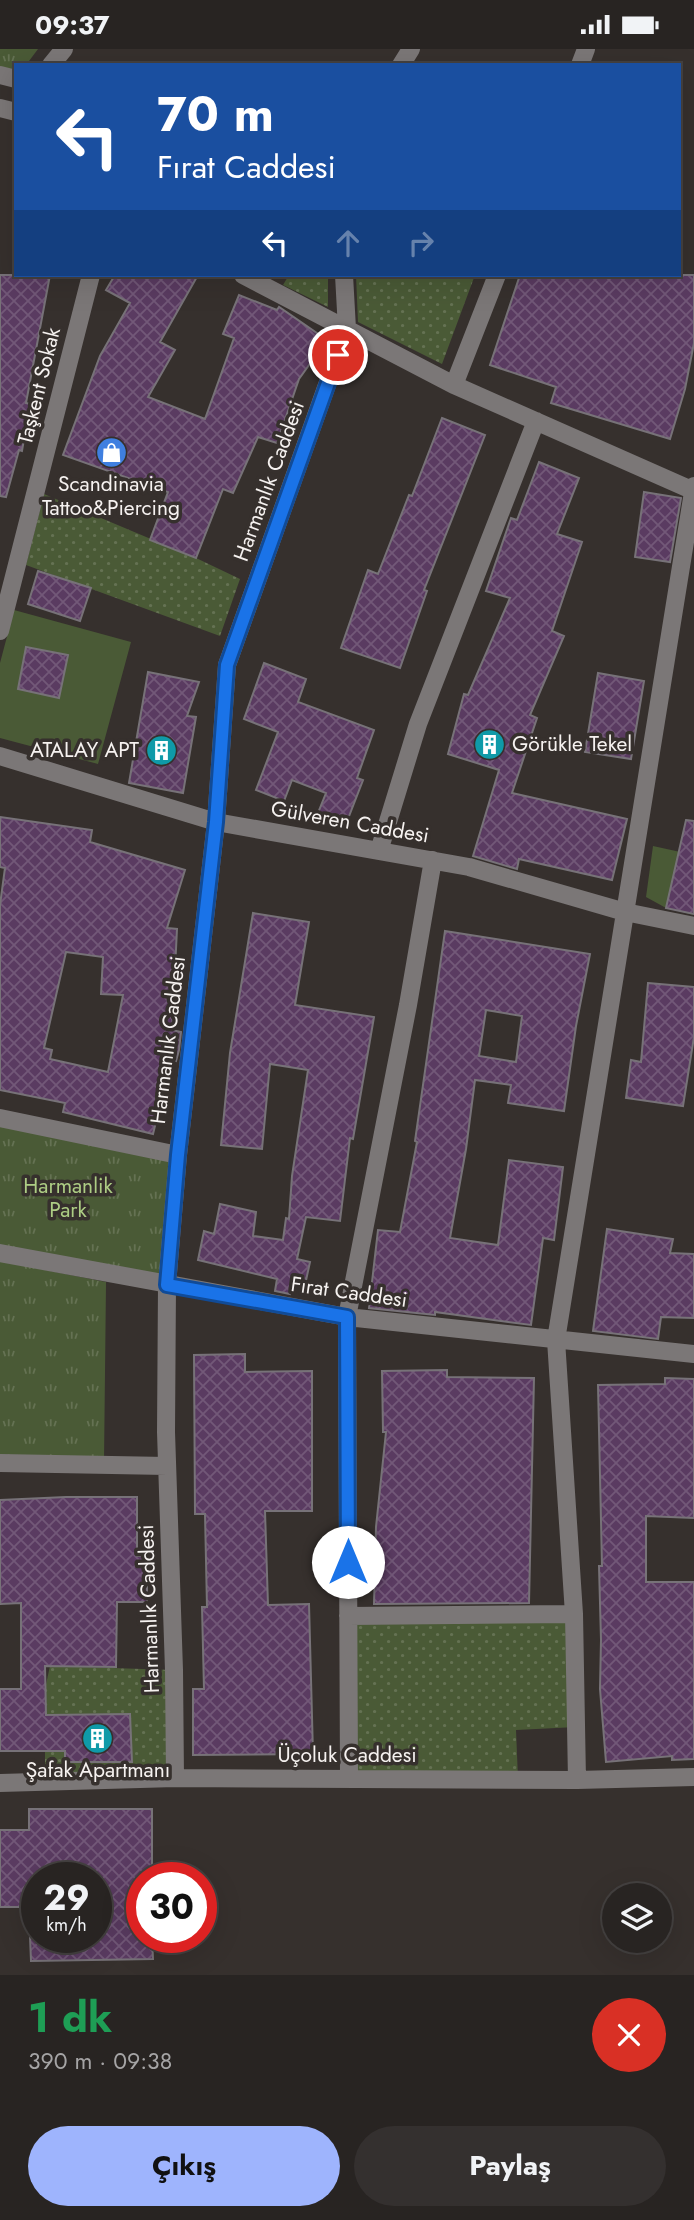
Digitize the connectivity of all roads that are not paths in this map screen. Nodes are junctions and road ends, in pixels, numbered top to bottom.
1 (64, 49) edge
2 (53, 63) edge
3 (90, 277) edge
4 (252, 277) edge
5 (344, 277) edge
6 (497, 277) edge
7 (271, 281) edge
8 (347, 329) junction
9 (454, 385) junction
10 (536, 421) junction
11 (694, 489) edge
12 (0, 631) edge
13 (0, 756) edge
14 (216, 822) junction
15 (379, 851) junction
16 (433, 860) junction
17 (625, 912) junction
18 (694, 926) edge
19 (0, 1118) edge
20 (178, 1155) junction
21 (0, 1253) edge
22 (167, 1285) junction
23 (347, 1317) junction
24 (555, 1341) junction
25 (694, 1354) edge
26 (0, 1463) edge
27 (167, 1466) junction
28 (574, 1614) junction
29 (348, 1616) junction
30 (175, 1777) junction
31 (349, 1777) junction
32 (694, 1777) edge
33 (577, 1780) junction
34 (0, 1783) edge

1 - 2 street
3 - 12 street, Taşkent Sokak
4 - 7 street
5 - 8 street
6 - 9 street
7 - 8 street
8 - 9 street
8 - 14 street, Harmanlık Caddesi
9 - 10 street
10 - 11 street
10 - 15 street
11 - 17 street
13 - 14 street, Gülveren Caddesi
14 - 15 street, Gülveren Caddesi
14 - 20 street, Harmanlık Caddesi
15 - 16 street, Gülveren Caddesi
16 - 17 street, Gülveren Caddesi
16 - 23 street
17 - 18 street, Gülveren Caddesi
17 - 24 street
19 - 20 street
20 - 22 street, Harmanlık Caddesi
21 - 22 street, Fırat Caddesi
22 - 23 street, Fırat Caddesi
22 - 27 street, Harmanlık Caddesi
23 - 24 street, Fırat Caddesi
23 - 29 street
24 - 25 street, Fırat Caddesi
24 - 28 street
26 - 27 street
27 - 30 street, Harmanlık Caddesi
28 - 29 street
28 - 33 street
29 - 31 street
30 - 31 street, Üçoluk Caddesi
30 - 34 street, Üçoluk Caddesi
31 - 33 street, Üçoluk Caddesi
32 - 33 street, Üçoluk Caddesi

